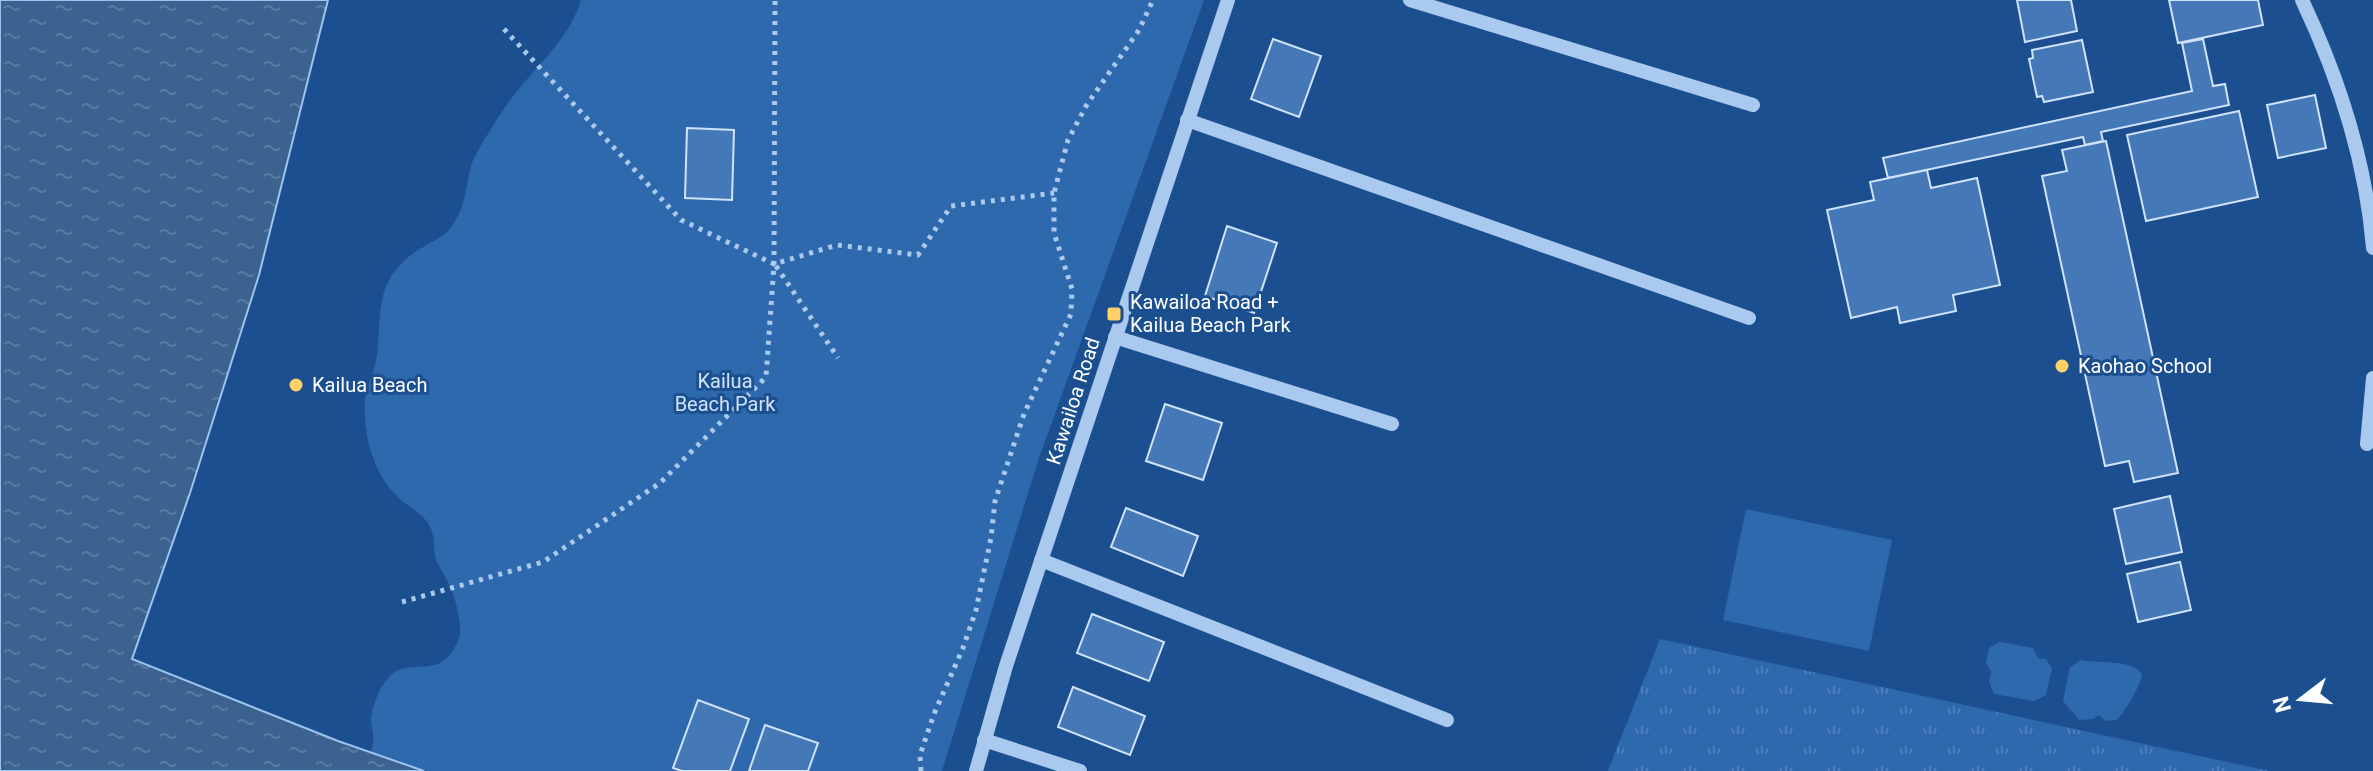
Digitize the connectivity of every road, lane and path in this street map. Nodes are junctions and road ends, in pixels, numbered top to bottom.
1 (775, 0) edge
2 (1153, 0) edge
3 (1228, 0) edge
4 (1410, 0) edge
5 (2302, 0) edge
6 (504, 29) dead end
7 (1753, 105) dead end
8 (1187, 120) junction
9 (1054, 193) junction
10 (2373, 248) edge
11 (774, 264) junction
12 (1749, 318) dead end
13 (1115, 337) junction
14 (838, 358) dead end
15 (2373, 378) edge
16 (1392, 424) dead end
17 (2367, 444) dead end
18 (1041, 560) junction
19 (402, 602) dead end
20 (1447, 720) dead end
21 (984, 740) junction
22 (921, 771) edge
23 (976, 771) edge
24 (1080, 771) edge

1 - 11 path
2 - 9 path
3 - 8 street, Kawailoa Road
4 - 7 street
5 - 10 street
6 - 11 path
8 - 12 street
8 - 13 street, Kawailoa Road
9 - 11 path
9 - 22 path
11 - 14 path
11 - 19 path
13 - 16 street
13 - 18 street, Kawailoa Road
15 - 17 street
18 - 20 street
18 - 21 street, Kawailoa Road
21 - 23 street, Kawailoa Road
21 - 24 street

